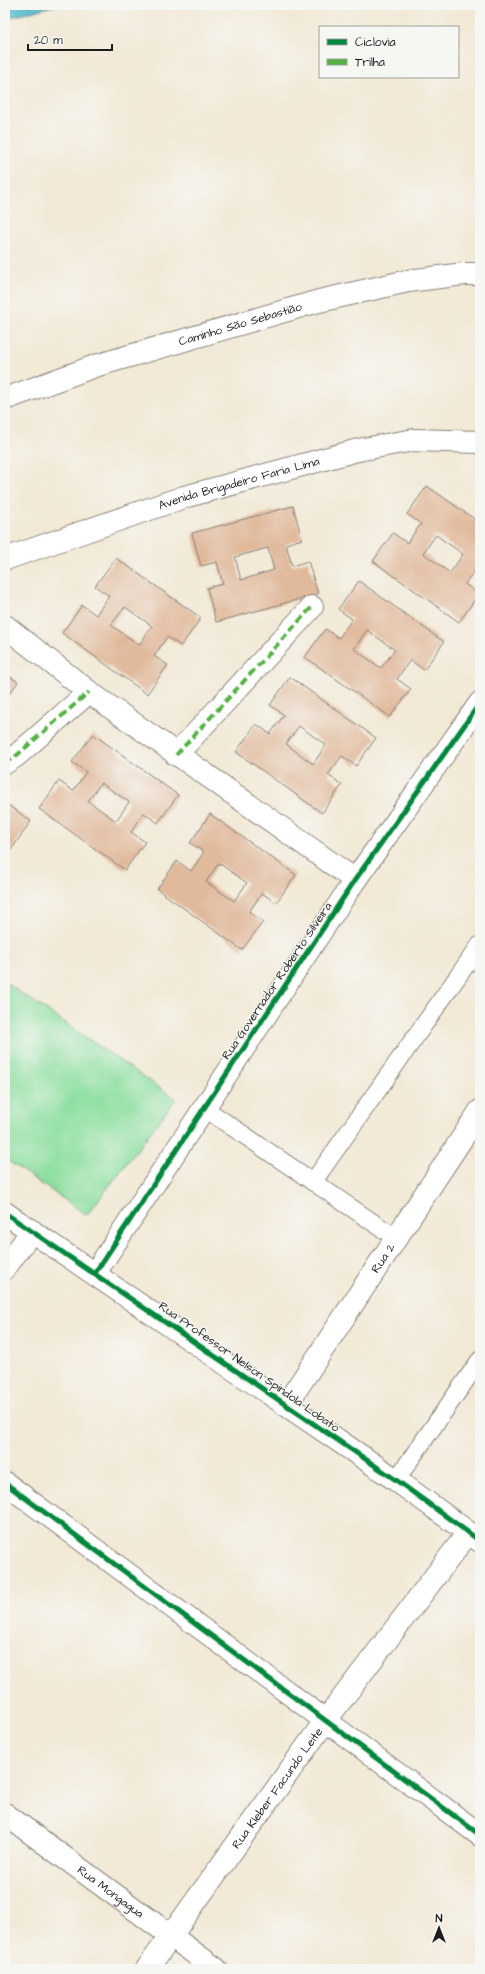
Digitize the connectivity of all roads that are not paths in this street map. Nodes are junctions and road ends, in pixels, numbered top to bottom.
1 (480, 274) edge
2 (5, 398) edge
3 (480, 442) edge
4 (5, 559) edge
5 (312, 607) dead end
6 (5, 626) edge
7 (88, 692) junction
8 (480, 703) edge
9 (176, 755) junction
10 (5, 763) edge
11 (355, 880) junction
12 (480, 945) edge
13 (204, 1108) junction
14 (480, 1111) edge
15 (313, 1182) junction
16 (5, 1213) edge
17 (32, 1231) junction
18 (396, 1238) junction
19 (5, 1268) edge
20 (94, 1273) junction
21 (480, 1360) edge
22 (286, 1405) junction
23 (396, 1480) junction
24 (5, 1483) edge
25 (474, 1537) edge
26 (326, 1720) junction
27 (5, 1814) edge
28 (480, 1835) edge
29 (171, 1936) junction
30 (147, 1969) edge
31 (216, 1969) edge

1 - 2 street, Caminho São Sebastião
3 - 4 street, Avenida Brigadeiro Faria Lima
5 - 9 street
6 - 7 street
7 - 9 street
7 - 10 street
8 - 11 street, Rua Governador Roberto Silveira
9 - 11 street
11 - 13 street, Rua Governador Roberto Silveira
12 - 15 lane
13 - 15 lane
13 - 20 street, Rua Governador Roberto Silveira
14 - 18 street, Rua 2
15 - 18 lane
16 - 17 street, Rua Professor Nelson Spindola Lobato
17 - 19 street
17 - 20 street, Rua Professor Nelson Spindola Lobato
18 - 22 street, Rua 2
20 - 22 street, Rua Professor Nelson Spindola Lobato
21 - 23 lane
22 - 23 street, Rua Professor Nelson Spindola Lobato
23 - 25 street, Rua Professor Nelson Spindola Lobato
24 - 26 street
25 - 26 street, Rua Kleber Facundo Leite
26 - 28 street
26 - 29 street, Rua Kleber Facundo Leite
27 - 29 street, Rua Mongagua
29 - 30 street, Rua Kleber Facundo Leite
29 - 31 street, Rua Mongagua

